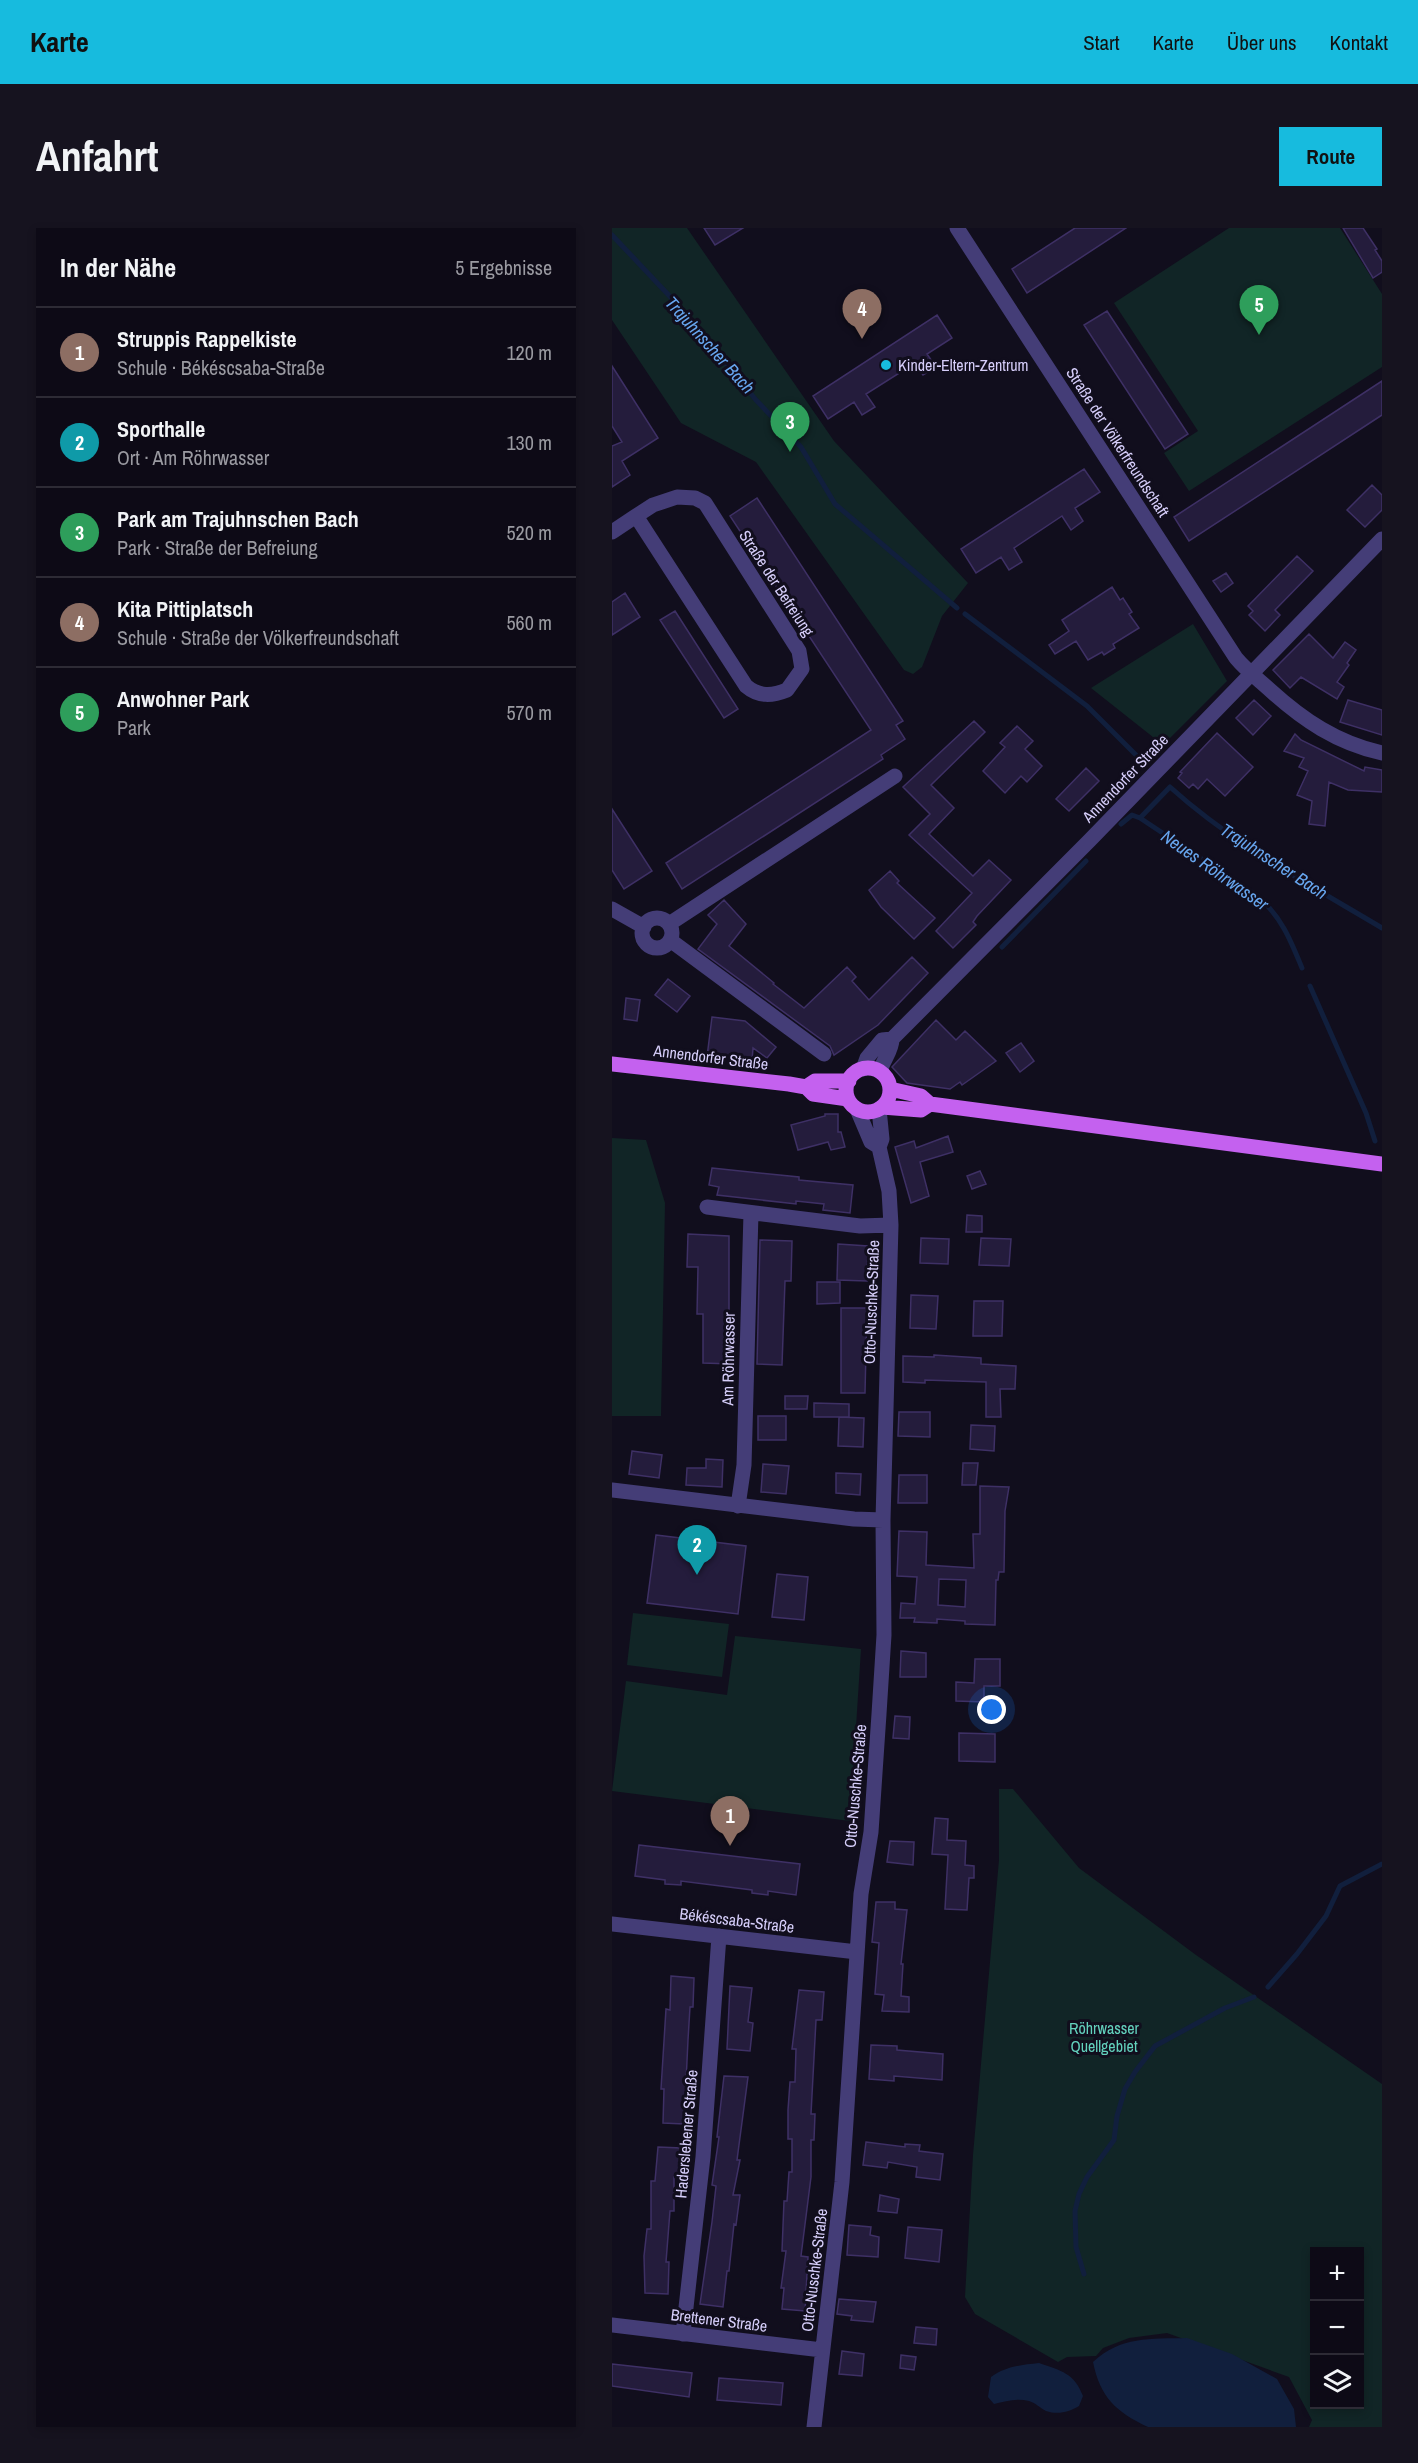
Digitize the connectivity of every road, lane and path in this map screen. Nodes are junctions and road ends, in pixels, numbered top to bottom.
1 (957, 228) edge
2 (636, 516) junction
3 (612, 532) edge
4 (1382, 539) edge
5 (1251, 674) junction
6 (1382, 753) edge
7 (895, 776) dead end
8 (612, 909) edge
9 (669, 924) junction
10 (644, 927) junction
11 (670, 940) junction
12 (892, 1039) junction
13 (824, 1054) dead end
14 (612, 1064) edge
15 (863, 1069) junction
16 (880, 1071) junction
17 (849, 1081) junction
18 (806, 1087) junction
19 (890, 1089) junction
20 (853, 1104) junction
21 (930, 1104) junction
22 (881, 1108) junction
23 (879, 1147) junction
24 (1382, 1164) edge
25 (707, 1207) dead end
26 (751, 1213) junction
27 (891, 1225) junction
28 (612, 1491) edge
29 (738, 1506) junction
30 (883, 1520) junction
31 (612, 1924) edge
32 (719, 1936) junction
33 (857, 1952) junction
34 (612, 2325) edge
35 (683, 2334) junction
36 (822, 2350) junction
37 (814, 2427) edge

1 - 5 street, Straße der Völkerfreundschaft
2 - 2 street, Straße der Befreiung
2 - 3 street, Straße der Befreiung
4 - 5 street, Annendorfer Straße
5 - 6 street, Straße der Völkerfreundschaft
5 - 12 street, Annendorfer Straße
7 - 9 street
8 - 10 street
9 - 10 street
9 - 11 street
10 - 11 street
11 - 13 street
12 - 15 street
12 - 16 street
14 - 18 main road, Annendorfer Straße
15 - 16 main road
15 - 17 main road
16 - 19 main road
17 - 18 main road, Annendorfer Straße
17 - 20 main road
18 - 20 main road, Annendorfer Straße
19 - 21 main road
19 - 22 main road
20 - 22 main road
20 - 23 street, Otto-Nuschke-Straße
21 - 22 main road
21 - 24 main road
22 - 23 street, Otto-Nuschke-Straße
23 - 27 street, Otto-Nuschke-Straße
25 - 26 street
26 - 27 street
26 - 29 street, Am Röhrwasser
27 - 30 street, Otto-Nuschke-Straße
28 - 29 street
29 - 30 street
30 - 33 street, Otto-Nuschke-Straße
31 - 32 street, Békéscsaba-Straße
32 - 33 street, Békéscsaba-Straße
32 - 35 street, Haderslebener Straße
33 - 36 street, Otto-Nuschke-Straße
34 - 35 street, Brettener Straße
35 - 36 street, Brettener Straße
36 - 37 street, Otto-Nuschke-Straße

